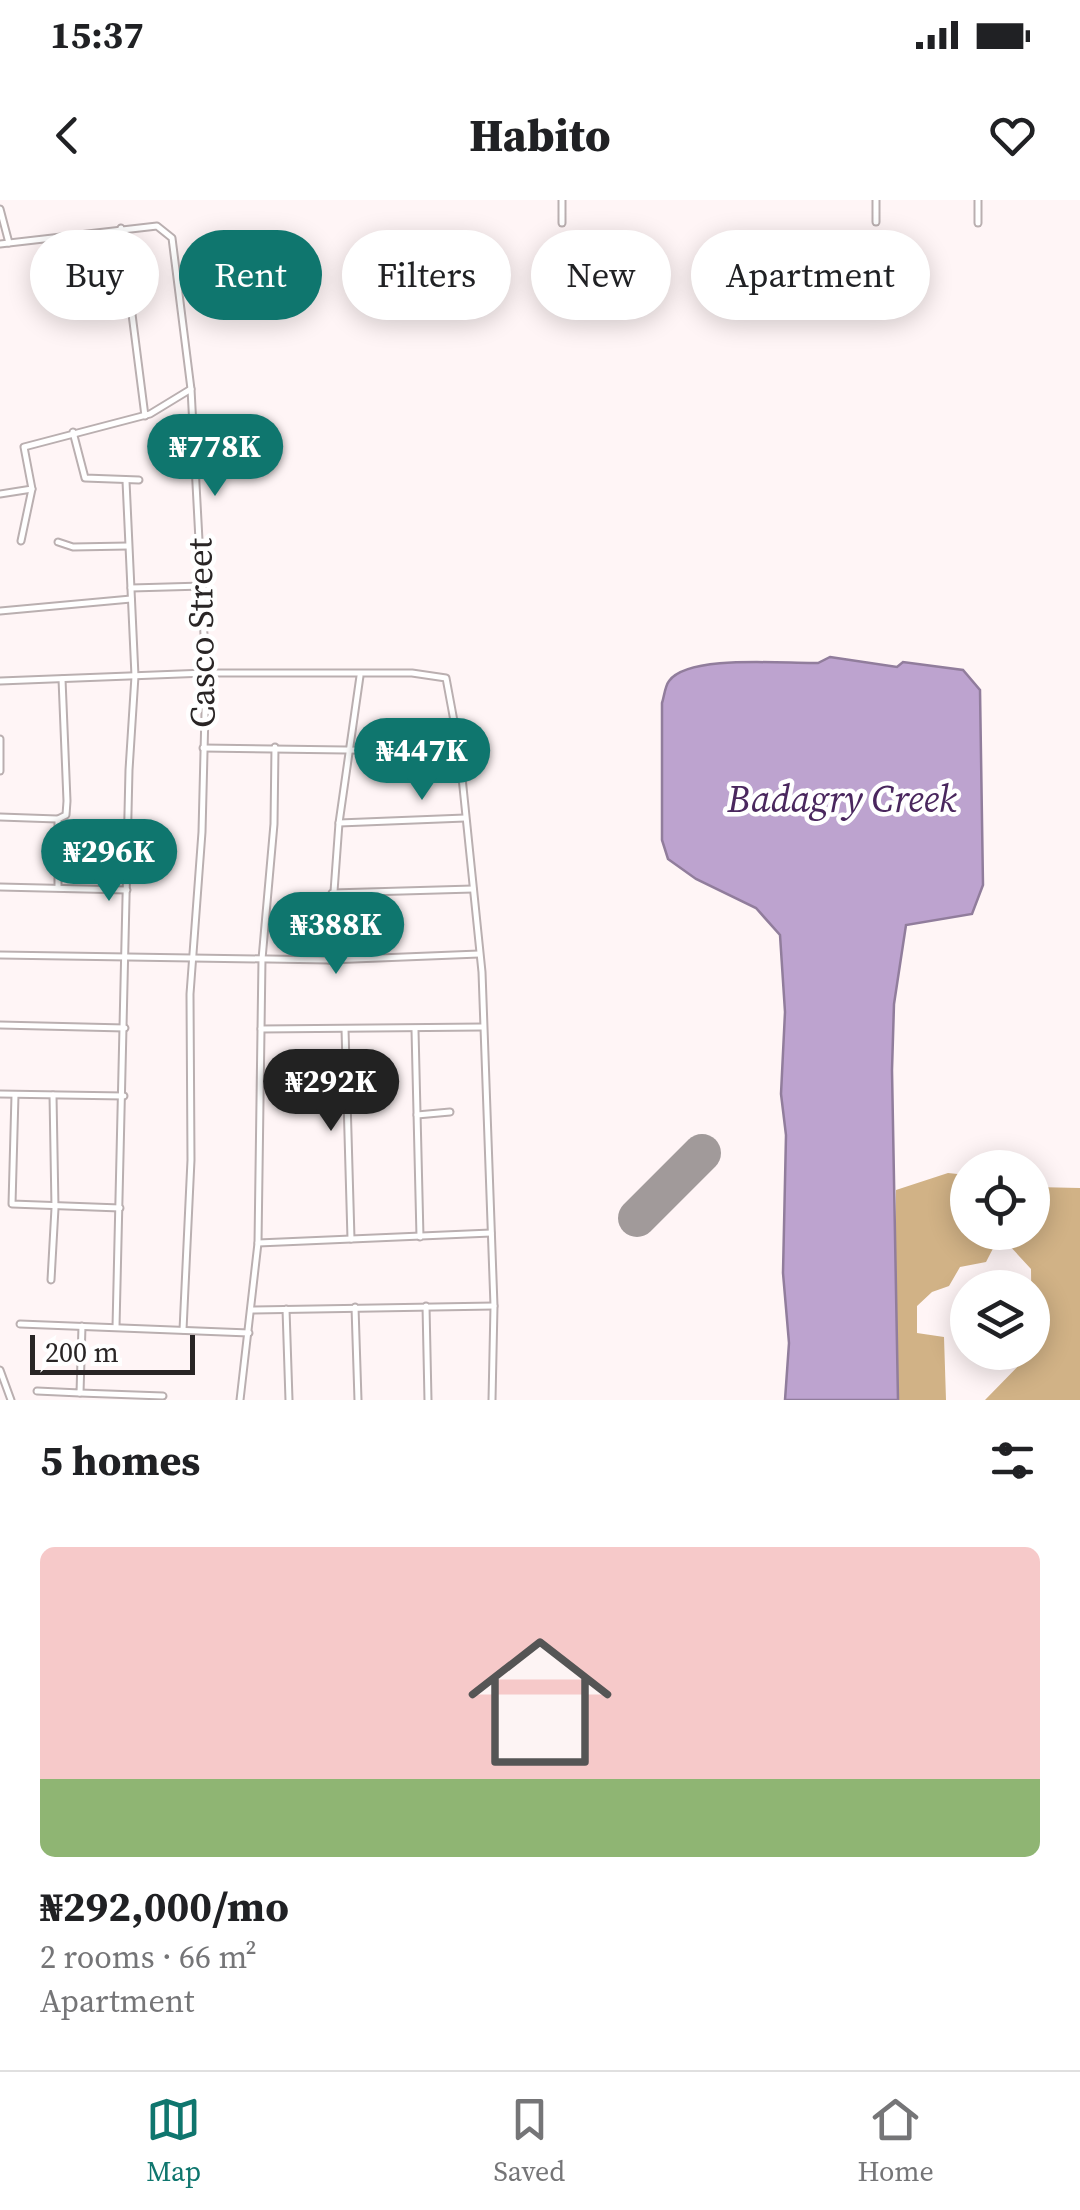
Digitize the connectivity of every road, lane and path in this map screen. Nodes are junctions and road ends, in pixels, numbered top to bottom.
1 (562, 200) edge
2 (876, 200) edge
3 (978, 200) edge
4 (0, 209) edge
5 (876, 222) dead end
6 (562, 223) dead end
7 (978, 223) dead end
8 (121, 228) junction
9 (9, 243) junction
10 (0, 244) edge
11 (190, 388) junction
12 (144, 416) junction
13 (73, 432) junction
14 (139, 480) dead end
15 (126, 481) junction
16 (32, 489) junction
17 (0, 494) edge
18 (21, 541) dead end
19 (58, 542) dead end
20 (128, 546) junction
21 (203, 586) junction
22 (130, 588) junction
23 (131, 598) junction
24 (0, 610) edge
25 (206, 673) junction
26 (135, 676) junction
27 (360, 676) junction
28 (62, 678) junction
29 (0, 681) edge
30 (0, 739) edge
31 (275, 747) junction
32 (203, 748) junction
33 (350, 748) junction
34 (459, 748) junction
35 (0, 771) edge
36 (0, 817) edge
37 (465, 818) junction
38 (58, 819) junction
39 (340, 822) junction
40 (0, 887) edge
41 (58, 887) junction
42 (473, 889) junction
43 (127, 890) junction
44 (332, 893) junction
45 (479, 954) junction
46 (0, 955) edge
47 (125, 958) junction
48 (192, 958) junction
49 (262, 959) junction
50 (329, 960) junction
51 (0, 1025) edge
52 (483, 1027) junction
53 (125, 1028) junction
54 (260, 1028) junction
55 (345, 1029) junction
56 (415, 1030) junction
57 (0, 1094) edge
58 (15, 1094) junction
59 (53, 1095) junction
60 (124, 1096) junction
61 (450, 1112) dead end
62 (417, 1115) junction
63 (0, 1161) edge
64 (13, 1161) junction
65 (55, 1208) junction
66 (120, 1208) junction
67 (491, 1233) junction
68 (420, 1237) junction
69 (350, 1239) junction
70 (258, 1243) junction
71 (51, 1280) dead end
72 (426, 1306) junction
73 (494, 1306) junction
74 (355, 1307) junction
75 (286, 1309) junction
76 (251, 1310) junction
77 (20, 1324) dead end
78 (82, 1326) junction
79 (116, 1327) junction
80 (183, 1330) junction
81 (248, 1333) junction
82 (0, 1370) edge
83 (37, 1390) dead end
84 (80, 1393) junction
85 (163, 1396) dead end
86 (10, 1400) edge
87 (240, 1400) edge
88 (290, 1400) edge
89 (358, 1400) edge
90 (428, 1400) edge
91 (492, 1400) edge

1 - 6 street
2 - 5 street
3 - 7 street
4 - 9 street
8 - 9 street, Casco Street
8 - 11 street, Casco Street
8 - 12 street
9 - 10 street, Casco Street
11 - 12 street
11 - 21 street, Casco Street
12 - 13 street
13 - 15 street
13 - 16 street
14 - 15 street
15 - 20 street
16 - 17 street
16 - 18 street
19 - 20 street
20 - 22 street
21 - 22 street
21 - 25 street, Casco Street
22 - 23 street
23 - 24 street
23 - 26 street
25 - 26 street
25 - 27 street
25 - 32 street, Casco Street
26 - 28 street
26 - 43 street
27 - 33 street
27 - 34 street
28 - 29 street
28 - 38 street
30 - 35 street
31 - 32 street
31 - 33 street
31 - 49 street
32 - 48 street, Casco Street
33 - 34 street
33 - 39 street
34 - 37 street
36 - 38 street
37 - 39 street
37 - 42 street
38 - 41 street
39 - 44 street
40 - 41 street
41 - 43 street
42 - 44 street
42 - 45 street
43 - 47 street
44 - 50 street
45 - 50 street
45 - 52 street
46 - 47 street
47 - 48 street
47 - 53 street
48 - 49 street
48 - 80 street, Casco Street
49 - 50 street
49 - 54 street
51 - 53 street
52 - 56 street
52 - 67 street
53 - 60 street
54 - 55 street
54 - 70 street
55 - 56 street
55 - 69 street
56 - 62 street
57 - 58 street
58 - 59 street
58 - 64 street
59 - 60 street
59 - 65 street
60 - 66 street
61 - 62 street
62 - 68 street
63 - 64 street
64 - 65 street
65 - 66 street
65 - 71 street
66 - 79 street
67 - 68 street
67 - 73 street
68 - 69 street
69 - 70 street
70 - 76 street
72 - 73 street
72 - 74 street
72 - 90 street
73 - 91 street
74 - 75 street
74 - 89 street
75 - 76 street
75 - 88 street
76 - 81 street
77 - 78 street
78 - 79 street
78 - 84 street
79 - 80 street
80 - 81 street
81 - 87 street
82 - 86 street
83 - 84 street
84 - 85 street

